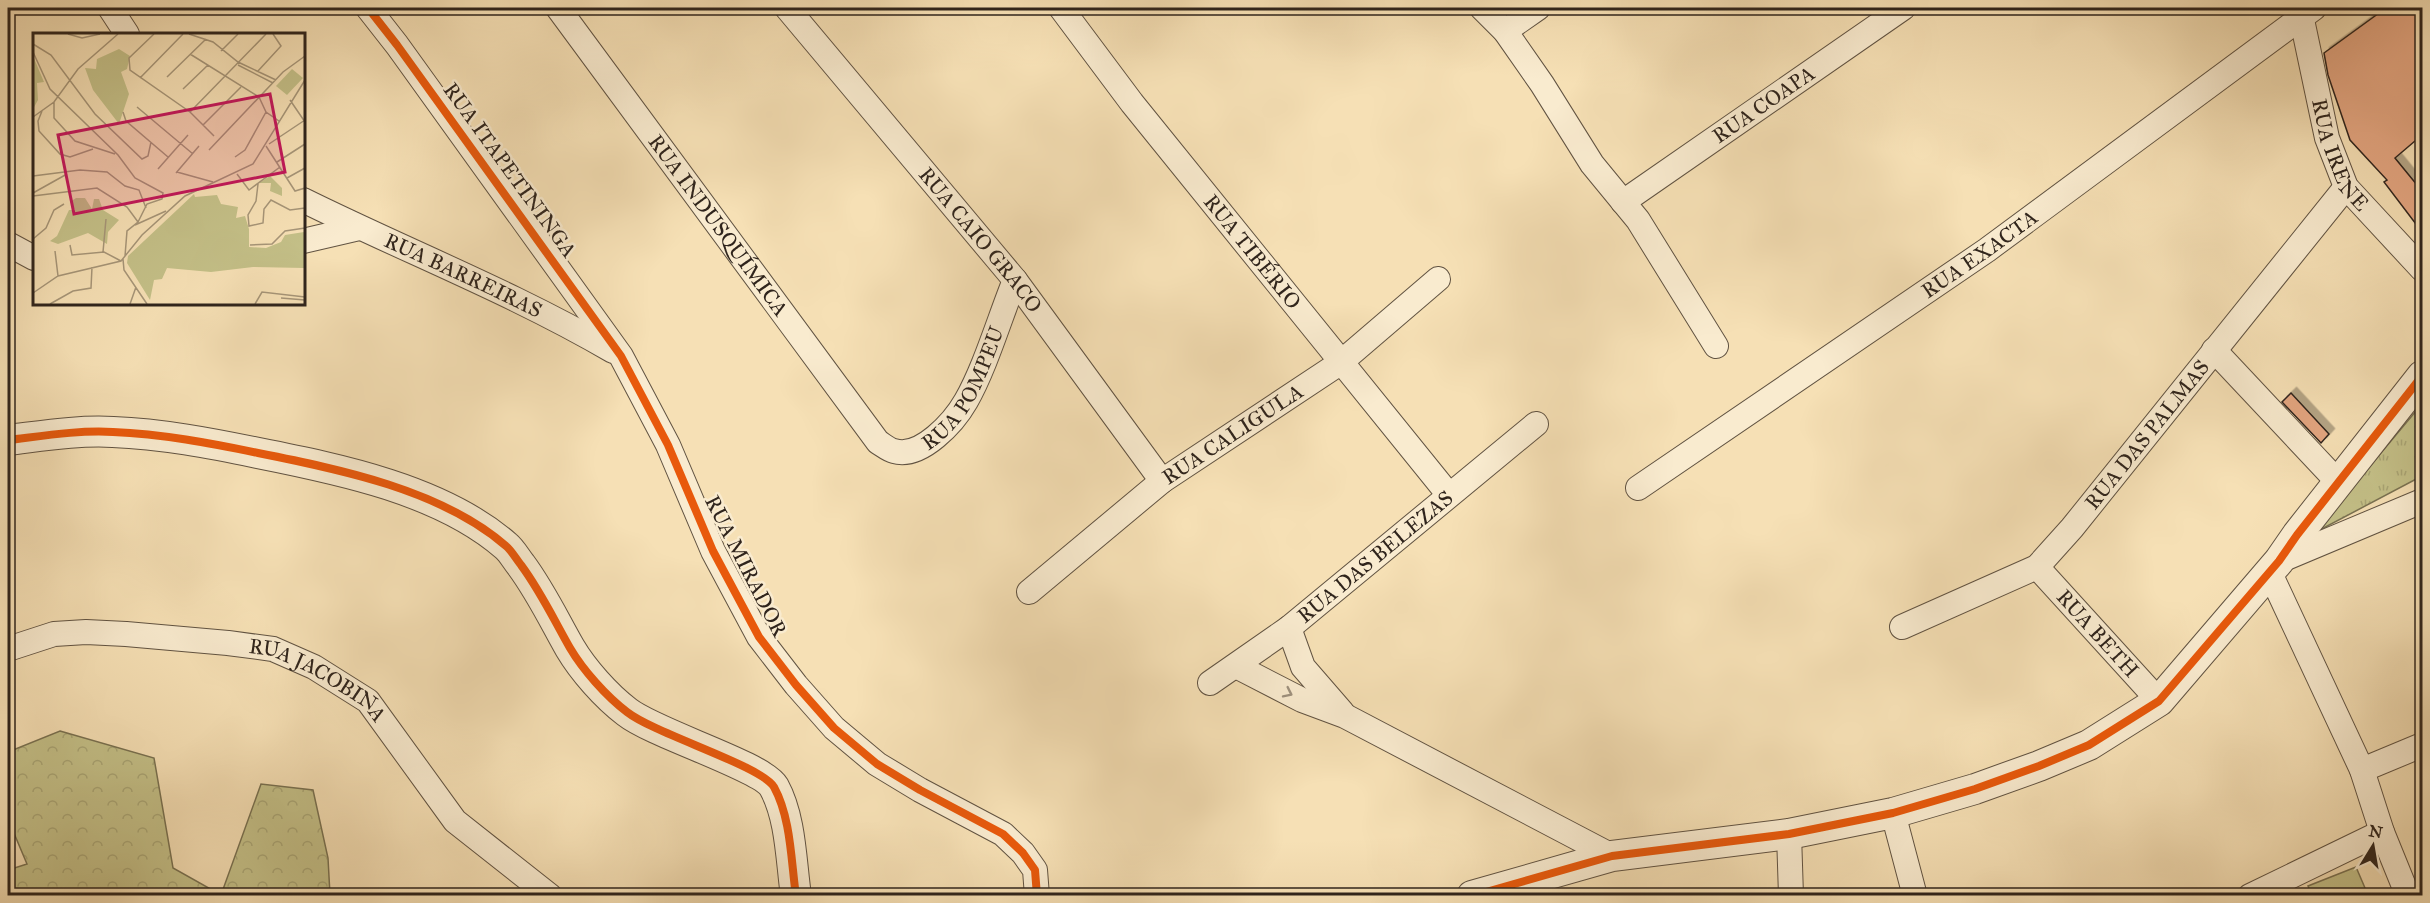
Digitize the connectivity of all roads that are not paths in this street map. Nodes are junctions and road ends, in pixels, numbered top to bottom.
1 (110, 8) edge
2 (368, 8) edge
3 (558, 8) edge
4 (787, 8) edge
5 (1061, 8) edge
6 (1482, 8) edge
7 (1538, 8) edge
8 (1904, 8) edge
9 (2303, 10) edge
10 (1505, 31) junction
11 (126, 33) edge
12 (2346, 187) junction
13 (304, 200) edge
14 (1623, 202) junction
15 (359, 228) junction
16 (304, 241) edge
17 (8, 244) edge
18 (33, 257) edge
19 (2422, 269) edge
20 (1438, 279) dead end
21 (1015, 280) junction
22 (1716, 346) dead end
23 (2214, 350) junction
24 (621, 356) junction
25 (1340, 363) junction
26 (2422, 376) edge
27 (1536, 424) dead end
28 (51, 434) junction
29 (8, 440) edge
30 (878, 442) joint
31 (8, 454) edge
32 (1162, 481) junction
33 (2338, 482) junction
34 (1638, 488) dead end
35 (1449, 495) junction
36 (2422, 501) edge
37 (2274, 566) junction
38 (2037, 567) junction
39 (1029, 592) dead end
40 (1902, 627) dead end
41 (1289, 628) junction
42 (8, 649) edge
43 (1236, 666) junction
44 (1209, 683) dead end
45 (2159, 701) junction
46 (1345, 716) junction
47 (2422, 745) edge
48 (2361, 770) junction
49 (1893, 813) junction
50 (2382, 832) junction
51 (1789, 834) junction
52 (1612, 856) junction
53 (550, 896) edge
54 (796, 896) edge
55 (1037, 896) edge
56 (1472, 896) edge
57 (1791, 896) edge
58 (1915, 896) edge
59 (2250, 896) edge
60 (2408, 896) edge

1 - 11 street
2 - 24 street, RUA ITAPETININGA
3 - 30 street, RUA INDUSQUÍMICA
4 - 21 street, RUA CAIO GRACO
5 - 25 street, RUA TIBÉRIO
6 - 10 street
7 - 10 street
8 - 14 street, RUA COAPA
9 - 12 street, RUA IRENE
9 - 34 street, RUA EXACTA
10 - 14 street
12 - 19 street, RUA IRENE
12 - 23 street, RUA DAS PALMAS
13 - 15 street, RUA BARREIRAS
14 - 22 street
15 - 16 street
15 - 24 street, RUA BARREIRAS
17 - 18 street
20 - 25 street, RUA CALIGULA
21 - 30 street, RUA POMPEU
21 - 32 street, RUA CAIO GRACO
23 - 33 street
23 - 38 street, RUA DAS PALMAS
24 - 55 street, RUA MIRADOR
25 - 32 street, RUA CALIGULA
25 - 35 street, RUA TIBÉRIO
26 - 33 street
27 - 35 street, RUA DAS BELEZAS
28 - 29 street
28 - 31 street
28 - 54 street
32 - 39 street, RUA CALIGULA
33 - 37 street
35 - 41 street, RUA DAS BELEZAS
36 - 37 street
37 - 45 street
37 - 48 street
38 - 40 street, RUA DAS PALMAS
38 - 45 street, RUA BETH
41 - 43 street, RUA DAS BELEZAS
41 - 46 street
42 - 53 street, RUA JACOBINA
43 - 44 street, RUA DAS BELEZAS
43 -> 46 street
45 - 49 street
46 - 52 street
47 - 48 street
48 - 50 street
49 - 51 street
49 - 58 street
50 - 59 street
50 - 60 street
51 - 52 street
51 - 57 street
52 - 56 street

